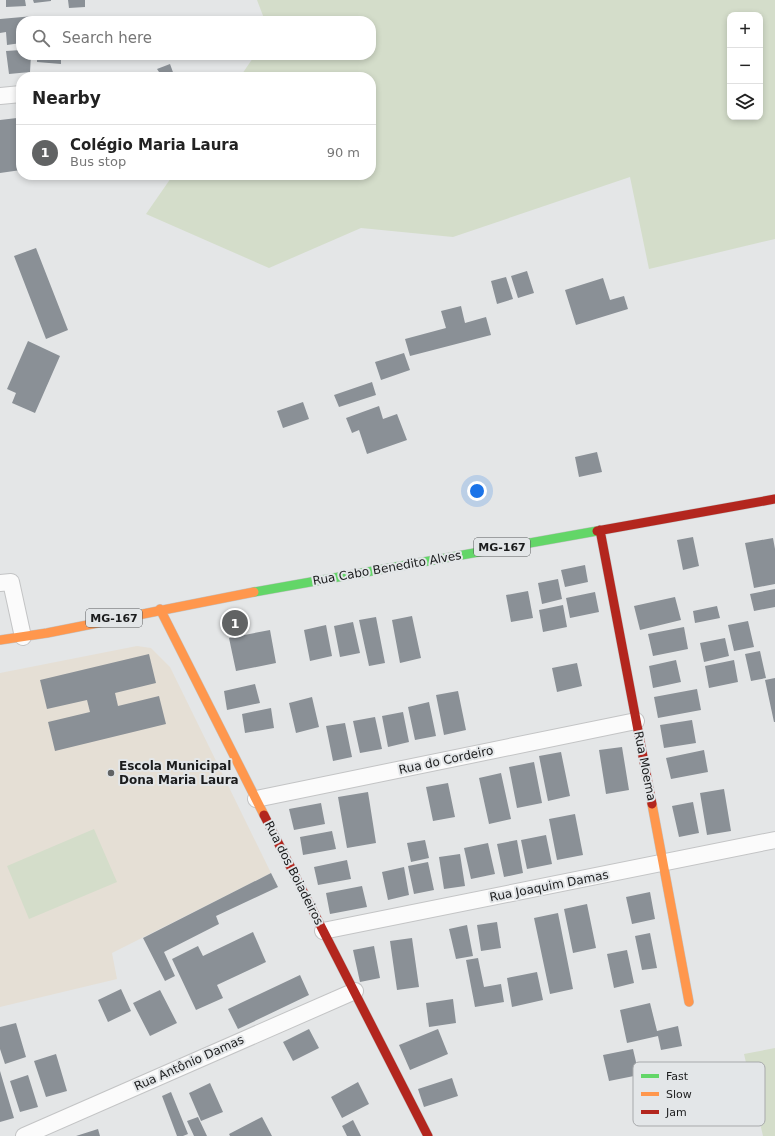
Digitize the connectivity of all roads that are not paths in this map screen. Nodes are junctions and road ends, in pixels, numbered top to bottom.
1 (16, 94) edge
2 (0, 96) edge
3 (775, 499) edge
4 (600, 530) junction
5 (0, 583) edge
6 (160, 609) junction
7 (23, 637) junction
8 (0, 640) edge
9 (636, 721) junction
10 (256, 799) junction
11 (775, 840) edge
12 (663, 863) junction
13 (323, 931) junction
14 (355, 991) junction
15 (690, 1002) dead end
16 (24, 1136) edge
17 (428, 1136) edge

1 - 2 street
3 - 4 street, Rua Cabo Benedito Alves / MG-167
4 - 6 street, Rua Cabo Benedito Alves / MG-167
4 - 9 street, Rua Moema
5 - 7 street
6 - 7 street, Rua Cabo Benedito Alves / MG-167
6 - 10 street, Rua dos Boiadeiros
7 - 8 street, Rua Cabo Benedito Alves / MG-167
9 - 10 street, Rua do Cordeiro
9 - 12 street, Rua Moema
10 - 13 street, Rua dos Boiadeiros
11 - 12 street, Rua Joaquim Damas
12 - 13 street, Rua Joaquim Damas
12 - 15 street, Rua Moema
13 - 14 street, Rua dos Boiadeiros
14 - 16 street, Rua Antônio Damas
14 - 17 street, Rua dos Boiadeiros

